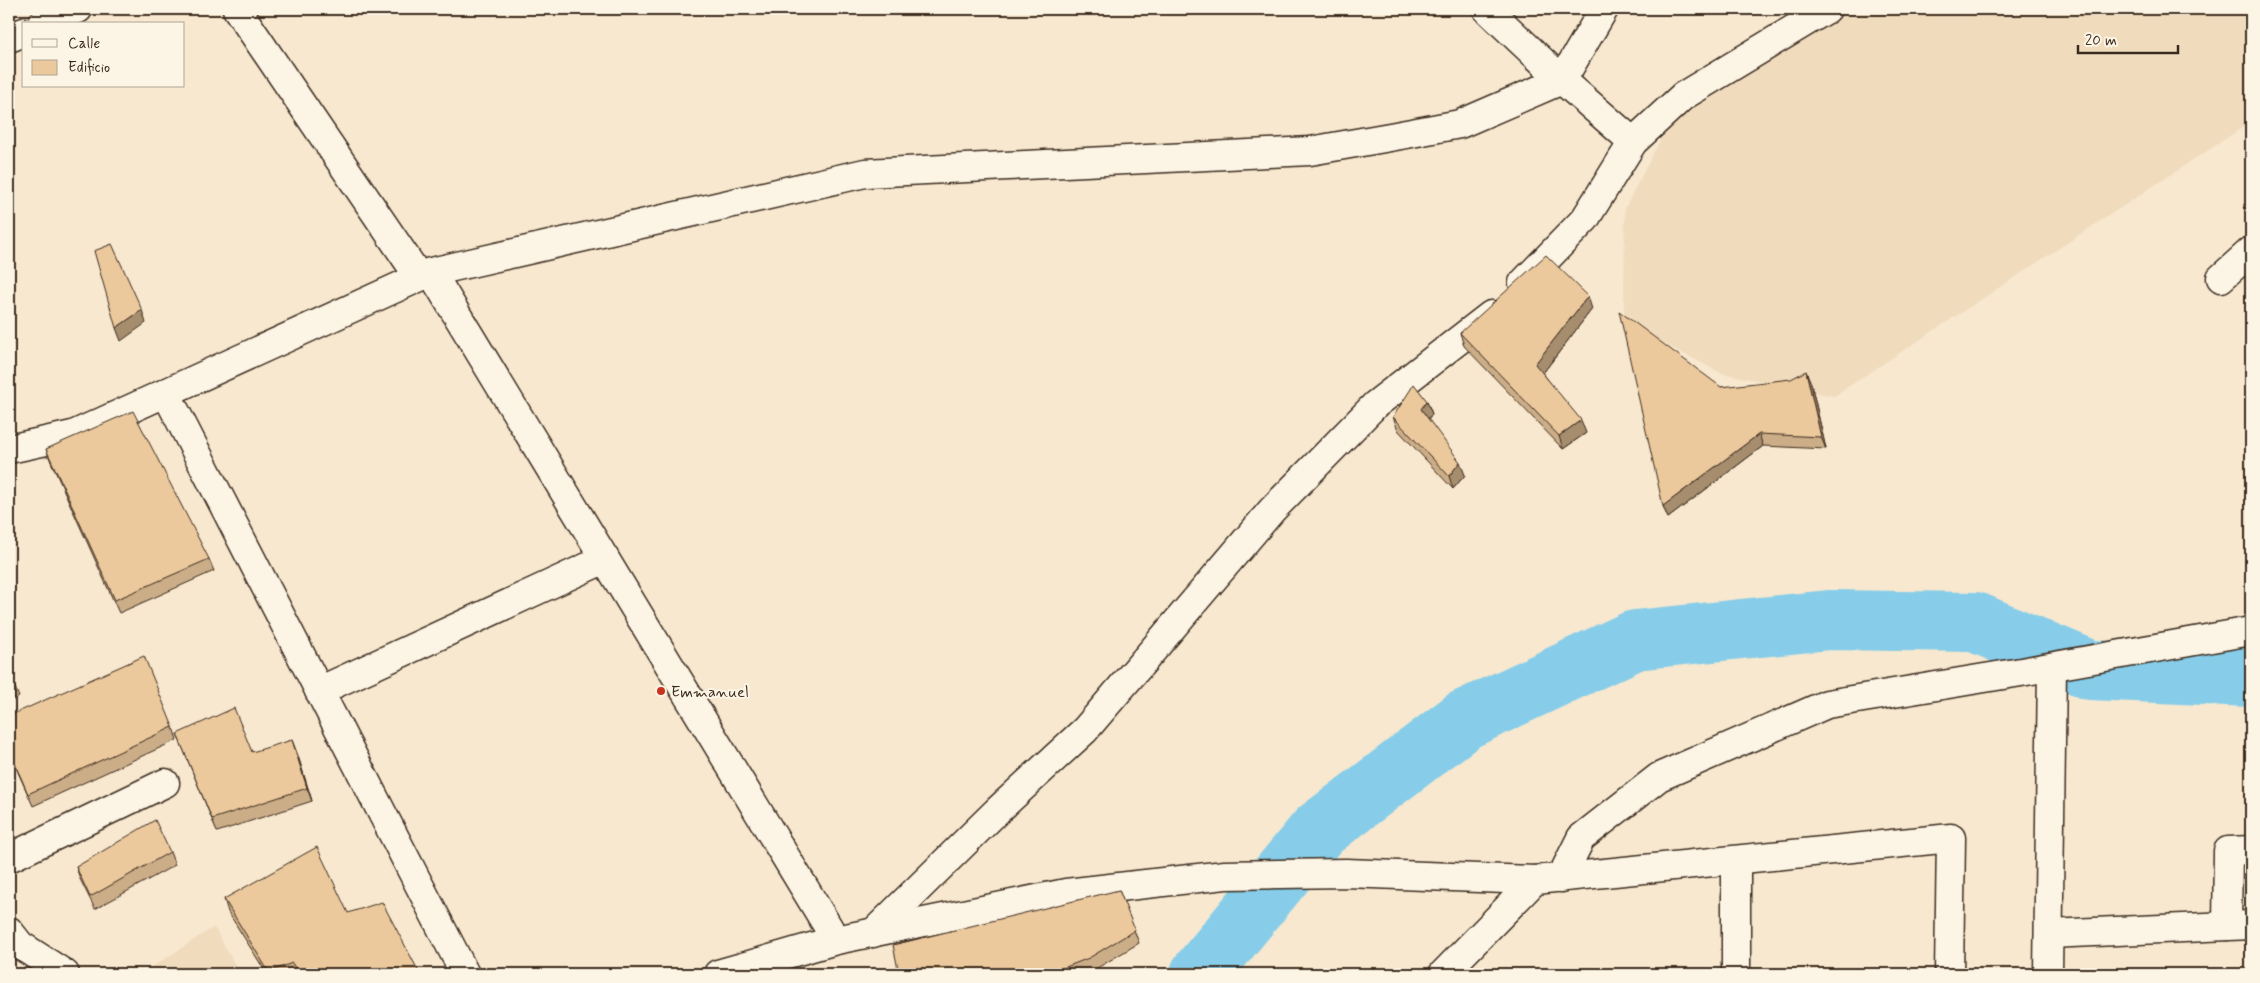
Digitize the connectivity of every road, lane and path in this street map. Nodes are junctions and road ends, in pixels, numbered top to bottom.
1 (78, 9) edge
2 (237, 9) edge
3 (1487, 9) edge
4 (1604, 9) edge
5 (1827, 9) edge
6 (39, 21) edge
7 (22, 31) edge
8 (9, 38) edge
9 (1562, 80) junction
10 (1633, 142) junction
11 (2251, 251) edge
12 (425, 275) junction
13 (2221, 278) dead end
14 (166, 393) junction
15 (9, 449) edge
16 (605, 559) junction
17 (2251, 631) edge
18 (2052, 667) junction
19 (319, 691) junction
20 (165, 783) dead end
21 (2251, 850) edge
22 (9, 858) edge
23 (1736, 861) junction
24 (1562, 878) junction
25 (1535, 880) junction
26 (2239, 926) edge
27 (9, 931) edge
28 (872, 933) junction
29 (2049, 934) junction
30 (836, 940) junction
31 (65, 974) edge
32 (465, 974) edge
33 (718, 974) edge
34 (1443, 974) edge
35 (1736, 974) edge
36 (1949, 974) edge
37 (2048, 974) edge

1 - 6 street
2 - 12 street
3 - 9 street
4 - 9 street
5 - 10 street
7 - 8 street
9 - 10 street
9 - 12 street
10 - 28 street
11 - 13 street
12 - 14 street
12 - 16 street
14 - 15 street
14 - 19 street
16 - 19 street
16 - 30 street
17 - 18 street
18 - 24 street
18 - 29 street
19 - 32 street
20 - 22 street
21 - 26 street
23 - 24 street
23 - 35 street
23 - 36 street
24 - 25 street
25 - 28 street
25 - 34 street
26 - 29 street
27 - 31 street
28 - 30 street
29 - 37 street
30 - 33 street

